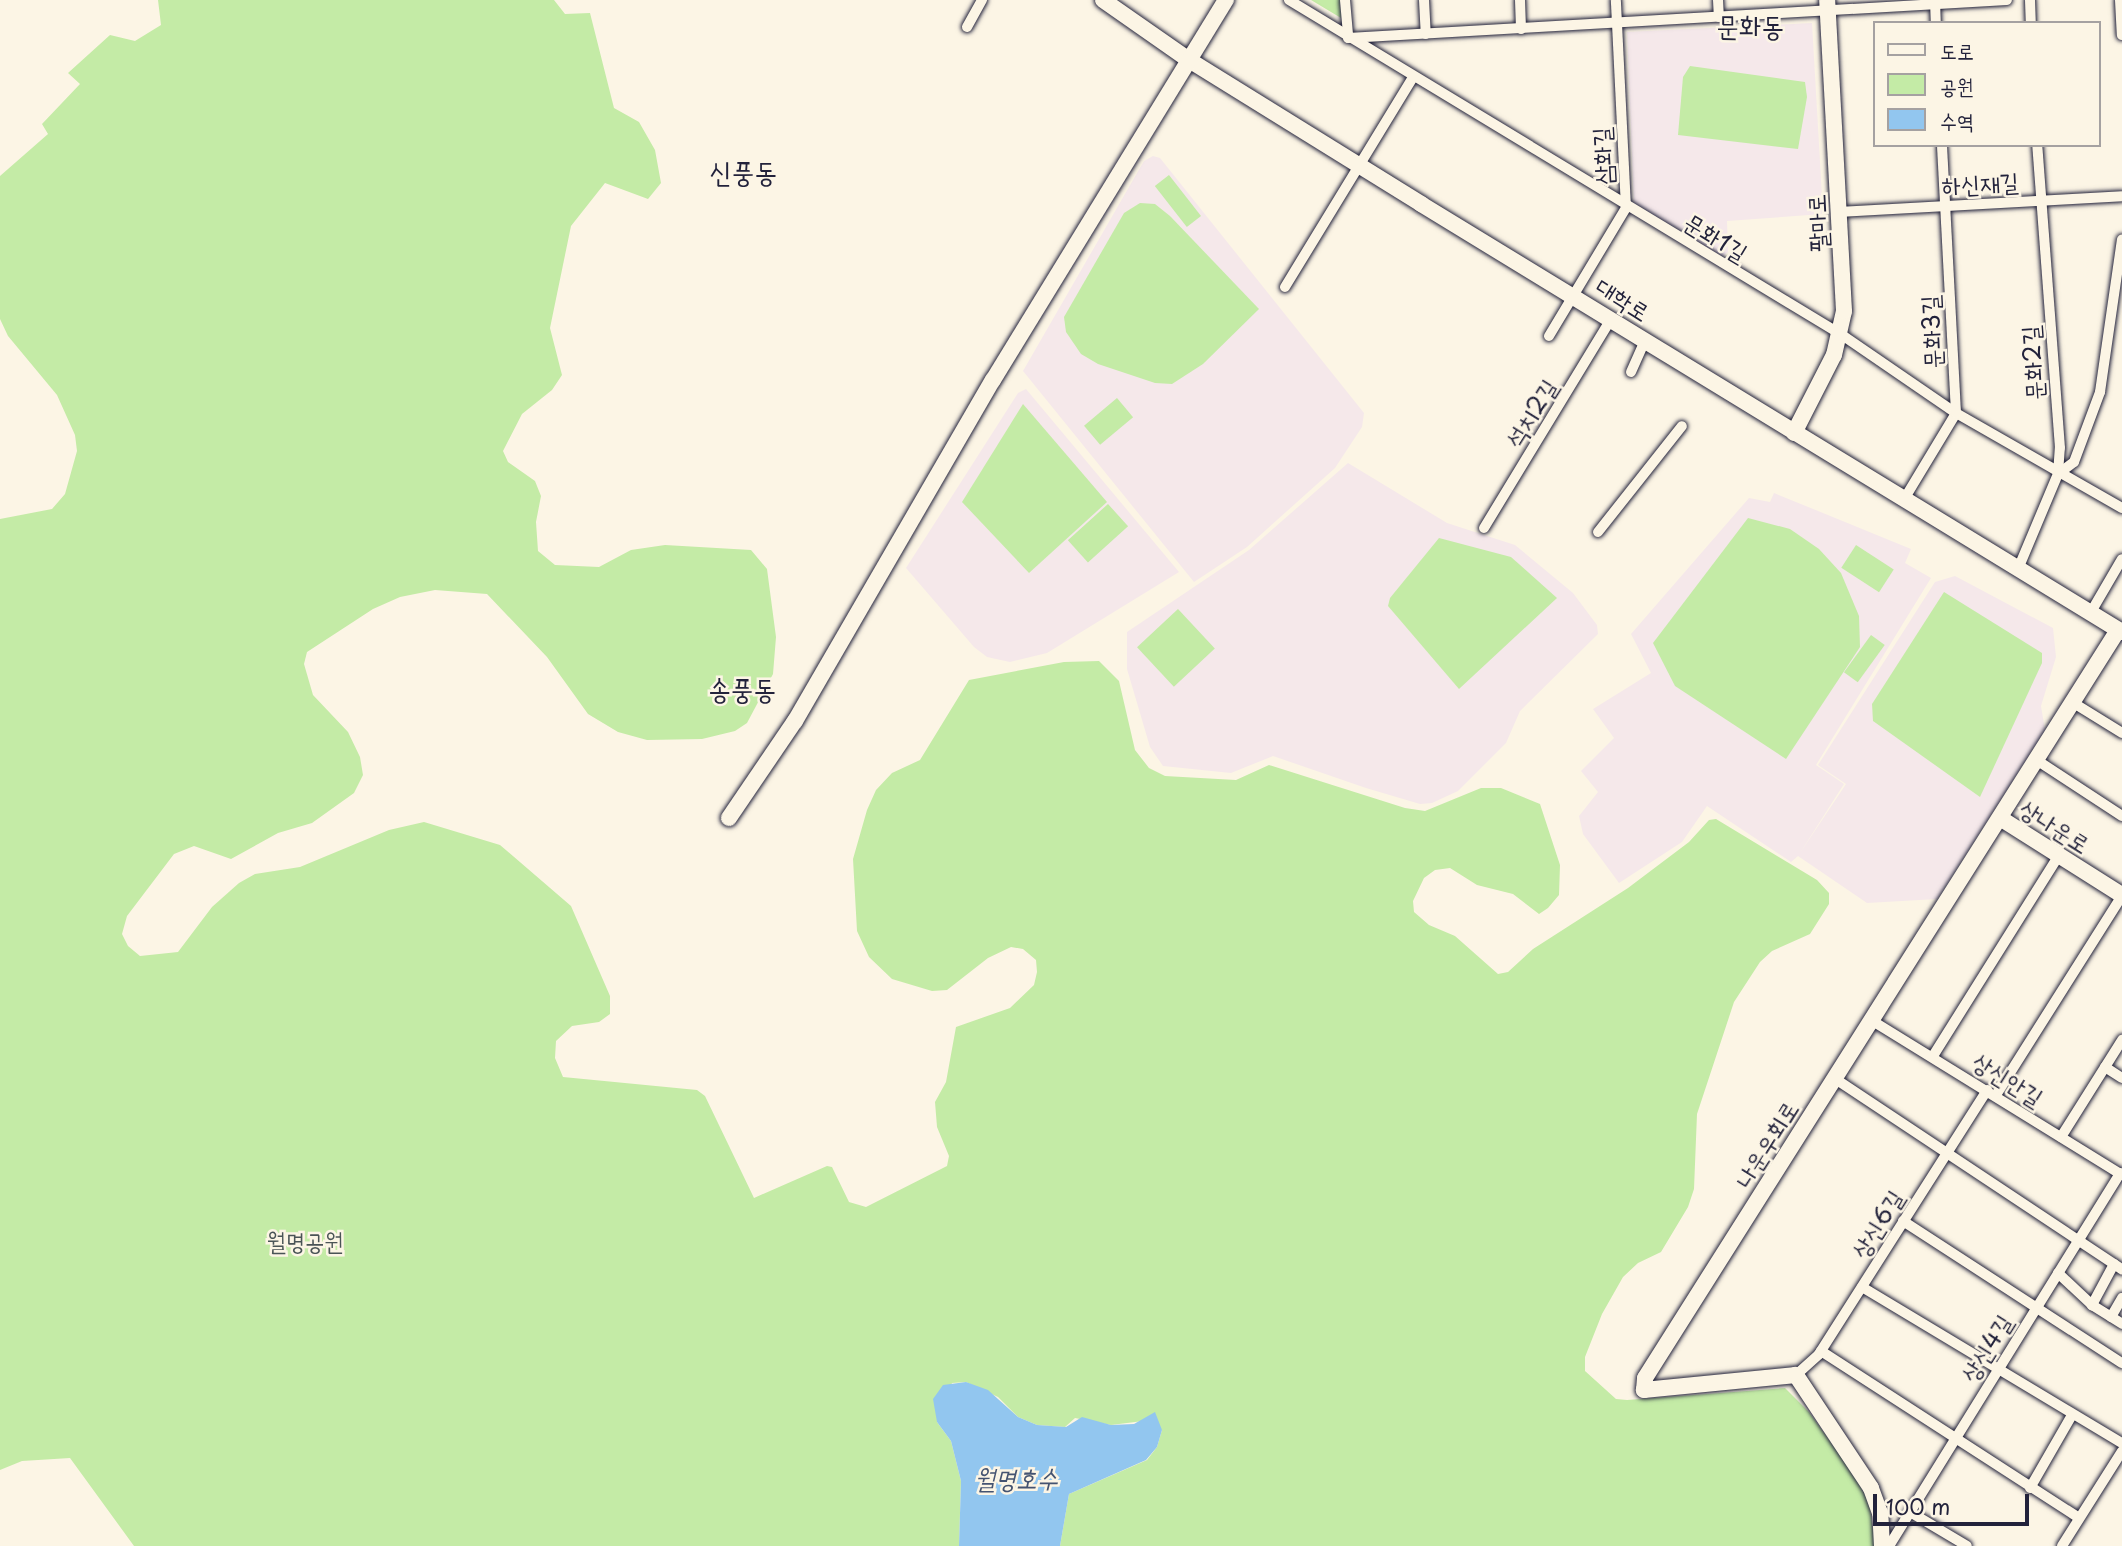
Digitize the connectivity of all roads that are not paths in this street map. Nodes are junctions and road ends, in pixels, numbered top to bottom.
1 (982, 0) edge
2 (1103, 0) edge
3 (1226, 0) edge
4 (1289, 0) edge
5 (1345, 0) edge
6 (1424, 0) edge
7 (1520, 0) edge
8 (1616, 0) edge
9 (1718, 0) edge
10 (2007, 0) edge
11 (2030, 0) edge
12 (2120, 0) edge
13 (1935, 2) edge
14 (1827, 6) edge
15 (1719, 17) junction
16 (1936, 21) edge
17 (2031, 21) edge
18 (1617, 25) junction
19 (967, 27) dead end
20 (1521, 29) junction
21 (1426, 34) junction
22 (2122, 35) edge
23 (1348, 38) junction
24 (1189, 60) junction
25 (1414, 76) junction
26 (1942, 147) edge
27 (2037, 147) edge
28 (1360, 166) junction
29 (2122, 196) edge
30 (2040, 201) junction
31 (1945, 206) junction
32 (1626, 208) junction
33 (1839, 212) junction
34 (2122, 240) edge
35 (1285, 287) dead end
36 (1573, 295) junction
37 (1611, 319) junction
38 (1842, 335) junction
39 (1549, 336) dead end
40 (1645, 340) junction
41 (1631, 372) dead end
42 (1956, 413) junction
43 (1682, 426) dead end
44 (1794, 433) junction
45 (2058, 474) junction
46 (1903, 501) junction
47 (2122, 508) edge
48 (1484, 528) dead end
49 (1598, 532) dead end
50 (2122, 559) edge
51 (2018, 569) junction
52 (2091, 612) junction
53 (2120, 631) edge
54 (2072, 702) junction
55 (2122, 733) edge
56 (2035, 759) junction
57 (2122, 816) edge
58 (729, 818) dead end
59 (2000, 818) junction
60 (2059, 855) junction
61 (2122, 895) edge
62 (1871, 1020) junction
63 (2122, 1040) edge
64 (1933, 1056) junction
65 (2105, 1067) junction
66 (1834, 1078) junction
67 (2122, 1078) edge
68 (1991, 1093) junction
69 (2062, 1137) junction
70 (1945, 1156) junction
71 (2121, 1174) edge
72 (1903, 1221) junction
73 (2078, 1241) junction
74 (2119, 1265) edge
75 (2058, 1273) junction
76 (1862, 1287) junction
77 (2122, 1298) edge
78 (2092, 1304) junction
79 (2038, 1305) junction
80 (2111, 1317) junction
81 (2122, 1324) edge
82 (1821, 1351) junction
83 (2122, 1363) edge
84 (1997, 1371) junction
85 (1796, 1374) junction
86 (2072, 1415) junction
87 (1955, 1439) junction
88 (2122, 1443) edge
89 (2122, 1451) edge
90 (2030, 1488) junction
91 (1910, 1512) junction
92 (2080, 1518) junction
93 (1882, 1546) edge
94 (1889, 1546) edge
95 (1967, 1546) edge
96 (2062, 1546) edge

1 - 19 street
2 - 24 street, 대학로
3 - 24 street
4 - 23 street, 문화1길
5 - 23 street
6 - 21 street
7 - 20 street
8 - 18 street, 삼화길
9 - 15 street
10 - 13 street
11 - 17 street
12 - 22 street
13 - 14 street
13 - 16 street
14 - 15 street
14 - 33 street, 팔마로
15 - 18 street
18 - 20 street
18 - 32 street, 삼화길
20 - 21 street
21 - 23 street
23 - 25 street, 문화1길
24 - 28 street, 대학로
24 - 58 street
25 - 28 street
25 - 32 street, 문화1길
26 - 31 street, 문화3길
27 - 30 street, 문화2길
28 - 35 street
28 - 36 street, 대학로
29 - 30 street, 하신재길
30 - 31 street, 하신재길
30 - 45 street, 문화2길
31 - 33 street, 하신재길
31 - 42 street, 문화3길
32 - 36 street, 삼화길
32 - 38 street, 문화1길
33 - 38 street, 팔마로
34 - 45 street
36 - 37 street, 대학로
36 - 39 street, 삼화길
37 - 40 street, 대학로
37 - 48 street, 석치2길
38 - 42 street, 문화1길
38 - 44 street, 팔마로
40 - 41 street
40 - 44 street, 대학로
42 - 45 street, 문화1길
42 - 46 street
43 - 49 street
44 - 46 street, 대학로
45 - 47 street, 문화1길
45 - 51 street, 문화2길
46 - 51 street, 대학로
50 - 52 street
51 - 52 street, 대학로
52 - 53 street, 대학로
53 - 54 street, 나운우회로
54 - 55 street
54 - 56 street, 나운우회로
56 - 57 street
56 - 59 street, 나운우회로
59 - 60 street, 상나운로
59 - 62 street, 나운우회로
60 - 61 street, 상나운로
60 - 64 street
61 - 68 street, 상신6길
62 - 64 street, 상신안길
62 - 66 street, 나운우회로
63 - 65 street
64 - 68 street, 상신안길
65 - 67 street
65 - 69 street
66 - 70 street
66 - 85 street, 나운우회로
68 - 69 street, 상신안길
68 - 70 street, 상신6길
69 - 71 street, 상신안길
70 - 72 street, 상신6길
70 - 73 street
71 - 73 street, 상신4길
72 - 76 street, 상신6길
72 - 79 street
73 - 74 street
73 - 75 street, 상신4길
74 - 78 street
75 - 78 street
75 - 79 street, 상신4길
76 - 82 street, 상신6길
76 - 84 street
77 - 80 street
78 - 80 street
79 - 83 street
79 - 84 street, 상신4길
80 - 81 street
82 - 85 street, 상신6길
82 - 87 street
84 - 86 street
84 - 87 street, 상신4길
85 - 93 street
86 - 88 street
86 - 90 street
87 - 90 street
87 - 91 street, 상신4길
89 - 92 street
90 - 92 street
91 - 94 street, 상신4길
91 - 95 street
92 - 96 street

